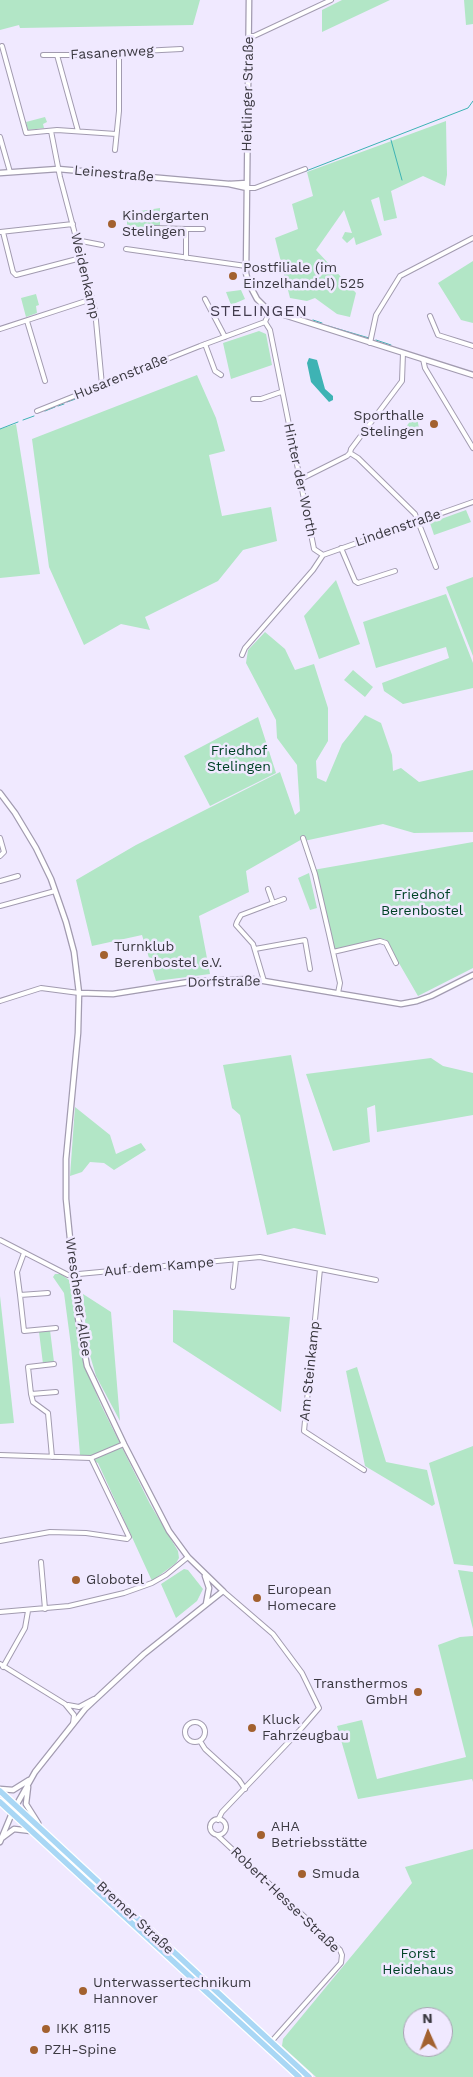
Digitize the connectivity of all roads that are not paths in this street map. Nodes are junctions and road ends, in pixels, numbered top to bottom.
1 (249, 0) edge
2 (331, 0) edge
3 (249, 36) junction
4 (2, 46) dead end
5 (181, 49) dead end
6 (43, 55) dead end
7 (119, 55) junction
8 (57, 56) junction
9 (51, 131) junction
10 (78, 131) junction
11 (116, 134) junction
12 (0, 136) edge
13 (115, 150) dead end
14 (58, 169) junction
15 (305, 169) dead end
16 (10, 172) junction
17 (0, 173) edge
18 (247, 185) junction
19 (73, 224) junction
20 (153, 228) dead end
21 (186, 229) junction
22 (203, 230) dead end
23 (2, 232) edge
24 (473, 238) edge
25 (76, 240) junction
26 (102, 245) dead end
27 (126, 248) dead end
28 (81, 258) junction
29 (186, 258) junction
30 (246, 266) junction
31 (92, 299) junction
32 (205, 299) dead end
33 (270, 310) junction
34 (430, 316) dead end
35 (27, 321) junction
36 (265, 322) junction
37 (0, 329) edge
38 (225, 337) junction
39 (370, 342) junction
40 (205, 344) junction
41 (473, 346) edge
42 (403, 353) junction
43 (423, 359) junction
44 (221, 375) dead end
45 (473, 375) edge
46 (45, 381) dead end
47 (102, 385) junction
48 (282, 392) junction
49 (253, 399) dead end
50 (37, 411) dead end
51 (473, 448) edge
52 (350, 453) junction
53 (299, 480) junction
54 (473, 502) edge
55 (417, 521) junction
56 (341, 548) junction
57 (323, 555) junction
58 (436, 567) dead end
59 (395, 570) dead end
60 (242, 655) dead end
61 (0, 793) edge
62 (0, 838) edge
63 (303, 838) dead end
64 (0, 856) edge
65 (18, 876) dead end
66 (0, 881) edge
67 (268, 889) dead end
68 (56, 891) junction
69 (284, 899) dead end
70 (273, 903) junction
71 (0, 906) edge
72 (255, 949) junction
73 (333, 952) junction
74 (396, 963) dead end
75 (310, 969) dead end
76 (473, 975) edge
77 (264, 981) junction
78 (78, 993) junction
79 (338, 994) junction
80 (0, 1001) edge
81 (0, 1240) edge
82 (24, 1253) junction
83 (236, 1260) junction
84 (320, 1269) junction
85 (73, 1275) junction
86 (376, 1280) dead end
87 (233, 1286) dead end
88 (48, 1293) dead end
89 (20, 1295) junction
90 (56, 1328) dead end
91 (54, 1364) dead end
92 (56, 1392) dead end
93 (31, 1394) junction
94 (124, 1444) junction
95 (0, 1454) edge
96 (52, 1457) junction
97 (91, 1458) junction
98 (364, 1470) dead end
99 (0, 1541) edge
100 (188, 1557) junction
101 (41, 1562) dead end
102 (204, 1574) junction
103 (224, 1591) junction
104 (206, 1605) junction
105 (45, 1609) junction
106 (28, 1611) junction
107 (0, 1612) edge
108 (2, 1665) edge
109 (96, 1698) junction
110 (65, 1704) junction
111 (73, 1724) junction
112 (200, 1741) junction
113 (30, 1779) junction
114 (246, 1789) junction
115 (0, 1790) edge
116 (0, 1802) edge
117 (16, 1806) junction
118 (227, 1808) junction
119 (12, 1813) junction
120 (218, 1820) junction
121 (224, 1821) junction
122 (32, 1831) junction
123 (44, 1832) junction
124 (224, 1833) junction
125 (217, 1835) junction
126 (1, 1841) edge
127 (226, 1844) junction
128 (272, 2042) junction
129 (266, 2048) junction
130 (299, 2077) edge
131 (309, 2077) edge

1 - 3 street, Heitlinger Straße
2 - 3 street
3 - 18 street, Heitlinger Straße
4 - 9 street
5 - 7 street, Fasanenweg
6 - 8 street, Fasanenweg
7 - 8 street, Fasanenweg
7 - 11 street
8 - 10 street
9 - 10 street
9 - 14 street, Weidenkamp
10 - 11 street
11 - 13 street
12 - 16 street
14 - 16 street, Leinestraße
14 - 18 street, Leinestraße
14 - 19 street, Weidenkamp
15 - 18 street
16 - 17 street, Leinestraße
18 - 30 street, Heitlinger Straße
19 - 23 street
19 - 25 street, Weidenkamp
20 - 21 street
21 - 22 street
21 - 29 street
23 - 28 street
24 - 39 street
25 - 26 street
25 - 28 street, Weidenkamp
27 - 29 street
28 - 31 street, Weidenkamp
29 - 30 street
30 - 33 street, Heitlinger Straße
31 - 35 street
31 - 47 street, Weidenkamp
32 - 38 street
33 - 36 street
33 - 39 street
34 - 41 street
35 - 37 street
35 - 46 street
36 - 38 street, Husarenstraße
36 - 48 street, Hinter der Worth
38 - 40 street, Husarenstraße
39 - 42 street
40 - 44 street
40 - 47 street, Husarenstraße
42 - 43 street
42 - 52 street
43 - 45 street
43 - 51 street
47 - 50 street, Husarenstraße
48 - 49 street
48 - 53 street, Hinter der Worth
52 - 53 street
52 - 55 street
53 - 57 street, Hinter der Worth
54 - 55 street, Lindenstraße
55 - 56 street, Lindenstraße
55 - 58 street
56 - 57 street, Lindenstraße
56 - 59 street
57 - 60 street, Hinter der Worth
61 - 68 street, Wreschener Allee
62 - 64 street
63 - 73 street
65 - 66 street
67 - 70 street
68 - 71 street
68 - 78 street, Wreschener Allee
69 - 70 street
70 - 72 street
72 - 75 street
72 - 77 street
73 - 74 street
73 - 79 street
76 - 79 street, Dorfstraße
77 - 78 street, Dorfstraße
77 - 79 street, Dorfstraße
78 - 80 street, Dorfstraße
78 - 85 street, Wreschener Allee
81 - 82 street, Auf dem Kampe
82 - 85 street, Auf dem Kampe
82 - 89 street
83 - 84 street, Auf dem Kampe
83 - 85 street, Auf dem Kampe
83 - 87 street, Auf dem Kampe
84 - 86 street, Auf dem Kampe
84 - 98 street, Am Steinkamp
85 - 94 street, Wreschener Allee
88 - 89 street
89 - 90 street
91 - 93 street
92 - 93 street
93 - 96 street
94 - 97 street
94 - 100 street, Wreschener Allee
95 - 96 street
96 - 97 street
97 - 99 street
100 - 102 street, Wreschener Allee
100 - 105 street
101 - 105 street
102 - 103 street, Wreschener Allee
102 - 104 street
103 - 104 street
103 - 114 street
104 - 109 street
105 - 106 street
106 - 107 street
106 - 108 street
108 - 110 street
109 - 110 street
109 - 111 street
110 - 111 street
111 - 113 street
112 - 112 street
112 - 114 street
113 - 115 street
113 - 117 street
113 - 123 street
114 - 118 street
115 - 117 main road, Bremer Straße
116 - 119 main road, Bremer Straße
117 - 119 street
117 - 123 main road, Bremer Straße
118 - 120 street
118 - 121 street
119 - 122 main road, Bremer Straße
119 - 126 street
120 - 121 street
120 - 125 street
121 - 124 street
122 - 126 street
122 - 129 main road, Bremer Straße
123 - 128 main road, Bremer Straße
124 - 125 street
124 - 127 street, Robert-Hesse-Straße
125 - 127 street, Robert-Hesse-Straße
127 - 128 street, Robert-Hesse-Straße
128 - 129 street, Robert-Hesse-Straße
128 - 131 main road, Bremer Straße
129 - 130 main road, Bremer Straße

